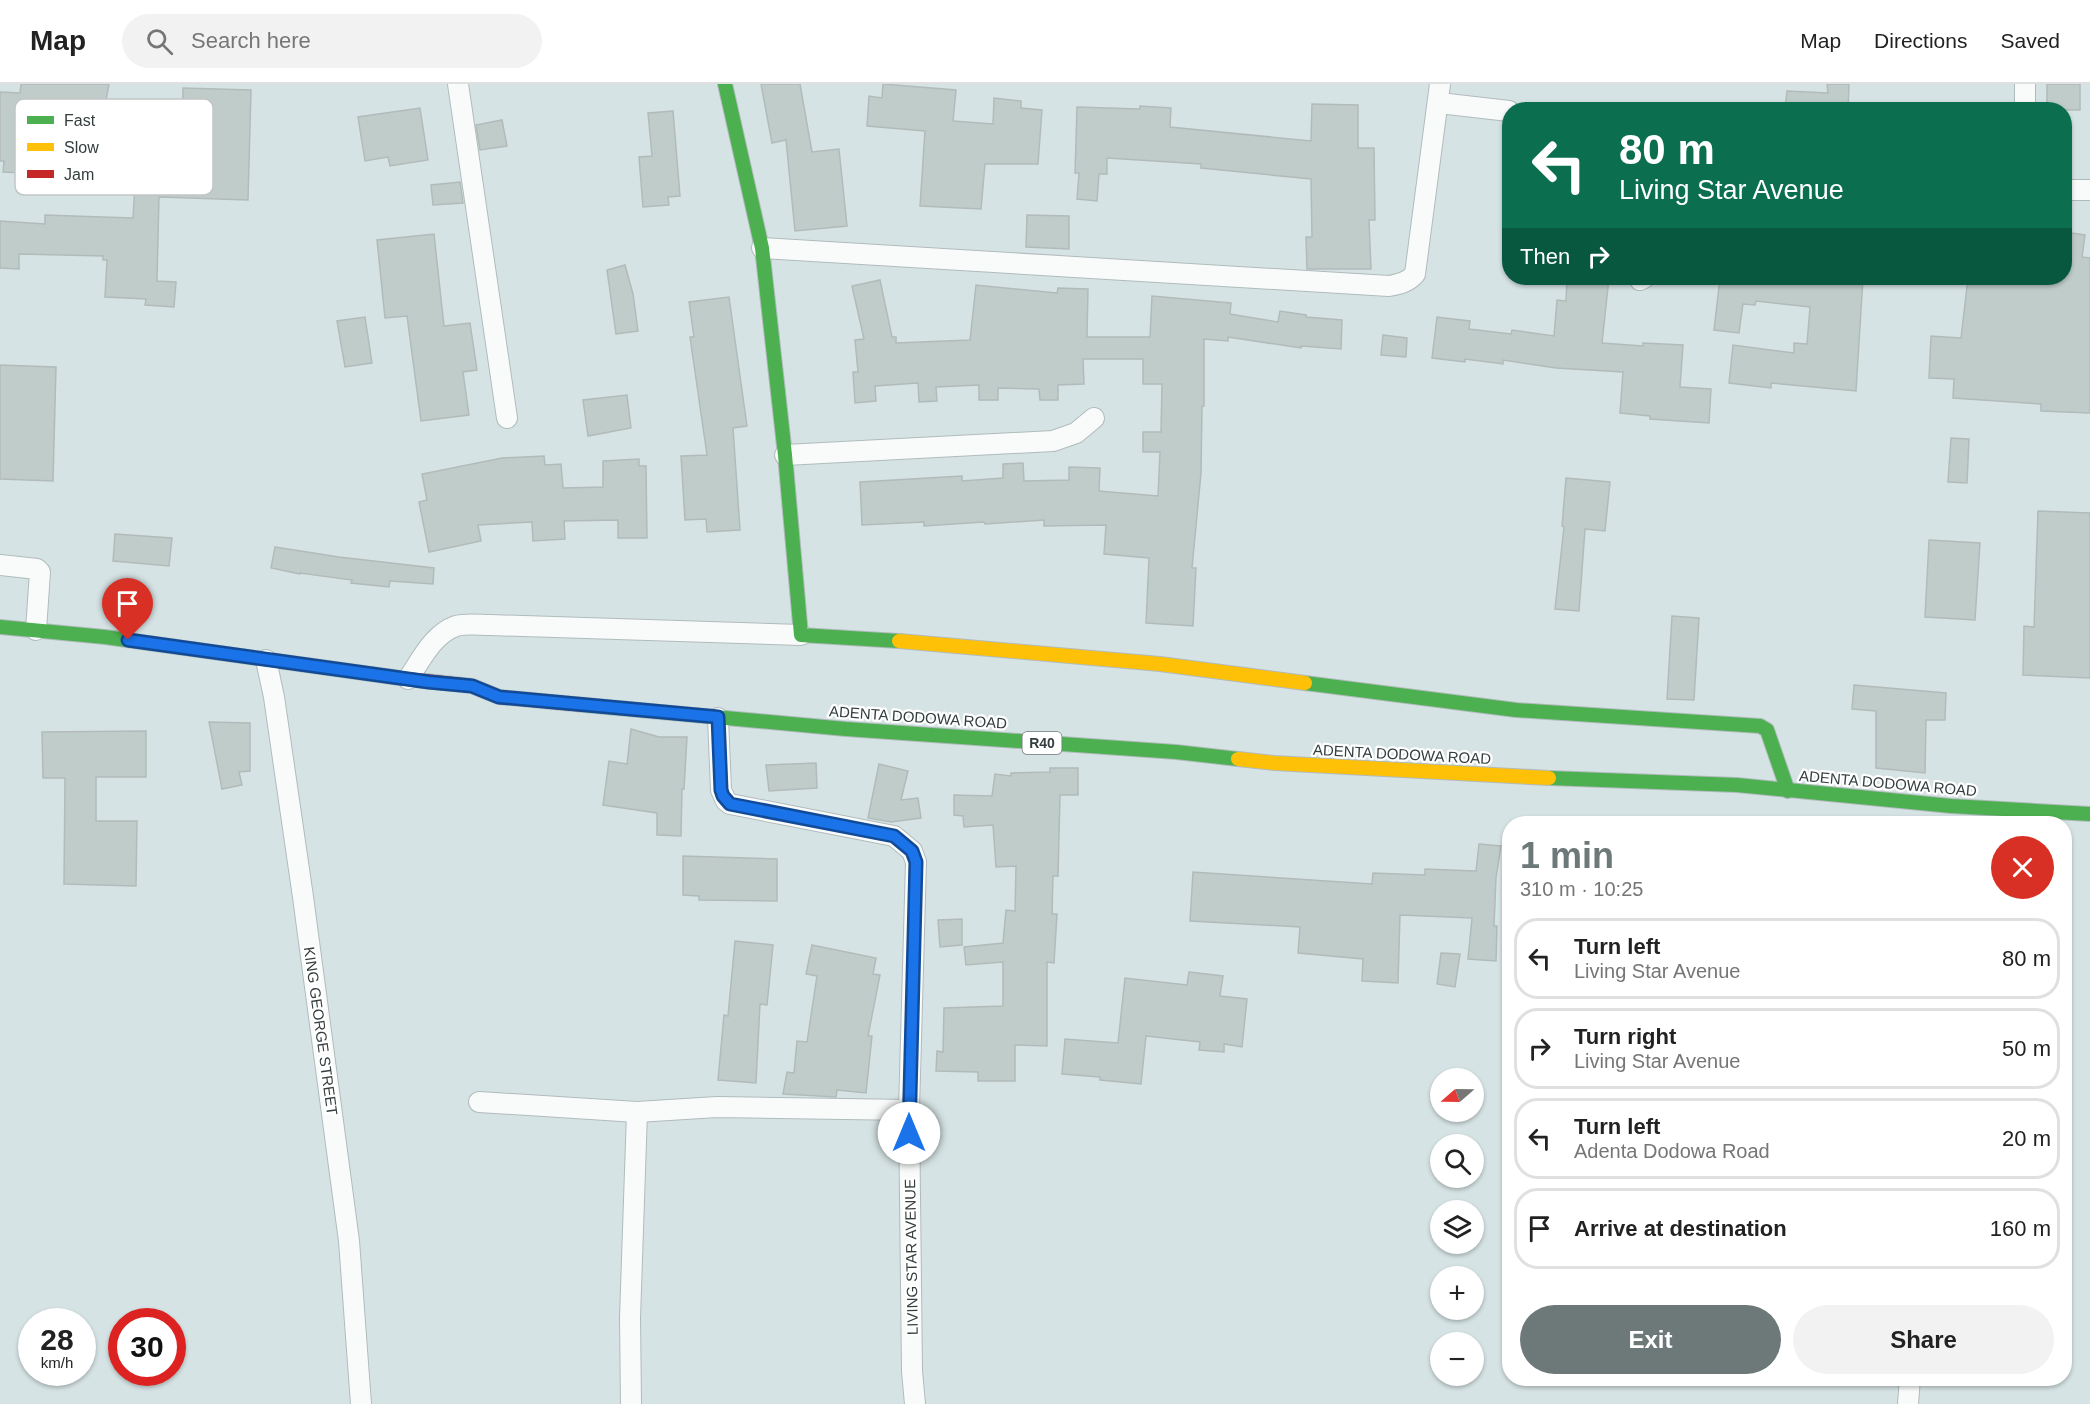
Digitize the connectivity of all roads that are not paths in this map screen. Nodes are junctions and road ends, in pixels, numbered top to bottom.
1 (458, 84) edge
2 (725, 84) edge
3 (2025, 84) edge
4 (1440, 94) edge
5 (2025, 102) edge
6 (1502, 109) edge
7 (2072, 190) edge
8 (2090, 190) edge
9 (762, 248) junction
10 (507, 418) dead end
11 (1095, 418) dead end
12 (785, 455) junction
13 (0, 565) edge
14 (0, 627) edge
15 (36, 630) junction
16 (801, 635) junction
17 (266, 660) junction
18 (408, 679) junction
19 (718, 717) junction
20 (1788, 790) junction
21 (2090, 814) edge
22 (1950, 815) edge
23 (479, 1102) dead end
24 (909, 1110) junction
25 (637, 1112) junction
26 (1909, 1386) edge
27 (361, 1404) edge
28 (631, 1404) edge
29 (915, 1404) edge
30 (1908, 1404) edge

1 - 10 street
2 - 9 main road
3 - 5 street
4 - 6 street
4 - 9 street
7 - 8 street
9 - 12 main road
11 - 12 street
12 - 16 main road
13 - 15 street
14 - 15 main road, ADENTA DODOWA ROAD / R40
15 - 17 main road, ADENTA DODOWA ROAD / R40
16 - 18 street
16 - 20 main road
17 - 18 main road, ADENTA DODOWA ROAD / R40
17 - 27 street, KING GEORGE STREET
18 - 19 main road, ADENTA DODOWA ROAD / R40
19 - 20 main road, ADENTA DODOWA ROAD / R40
19 - 24 street, LIVING STAR AVENUE
20 - 22 main road, ADENTA DODOWA ROAD / R40
21 - 22 main road, ADENTA DODOWA ROAD / R40
23 - 25 street
24 - 25 street
24 - 29 street, LIVING STAR AVENUE
25 - 28 street
26 - 30 street

